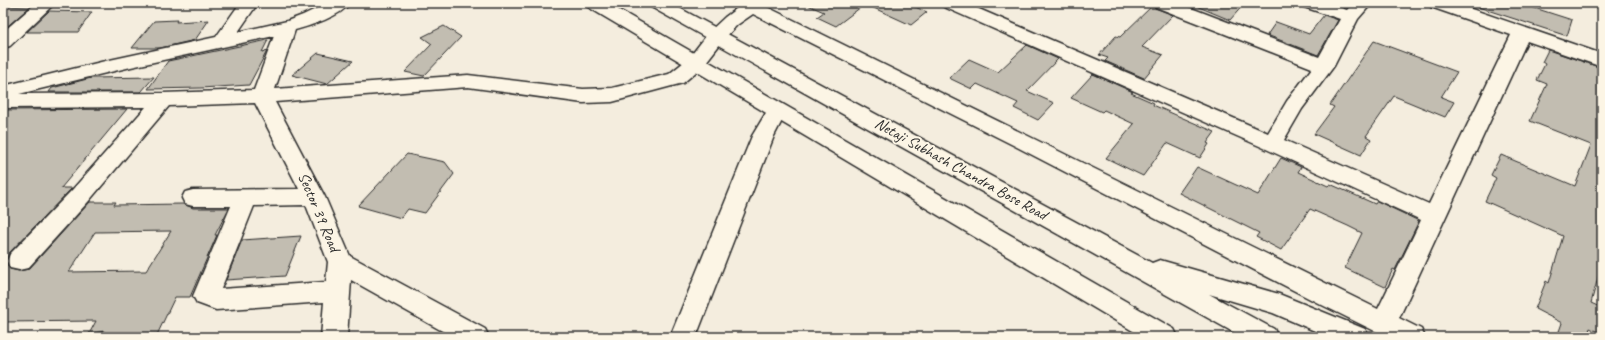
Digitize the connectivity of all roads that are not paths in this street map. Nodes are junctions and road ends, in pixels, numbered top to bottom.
1 (250, 3) edge
2 (341, 3) edge
3 (594, 3) edge
4 (657, 3) edge
5 (950, 3) edge
6 (1162, 3) edge
7 (1310, 3) edge
8 (1437, 3) edge
9 (44, 5) dead end
10 (753, 5) edge
11 (1356, 10) edge
12 (286, 28) junction
13 (1522, 32) junction
14 (717, 35) junction
15 (223, 40) junction
16 (3, 42) edge
17 (1602, 61) edge
18 (696, 62) junction
19 (1324, 66) junction
20 (3, 92) edge
21 (262, 96) junction
22 (163, 100) junction
23 (3, 101) edge
24 (777, 111) junction
25 (1272, 142) junction
26 (246, 197) junction
27 (314, 197) junction
28 (193, 198) dead end
29 (1434, 216) junction
30 (19, 261) dead end
31 (340, 262) junction
32 (1135, 266) junction
33 (338, 291) junction
34 (1384, 322) junction
35 (334, 337) edge
36 (476, 337) edge
37 (683, 337) edge
38 (1165, 337) edge
39 (1265, 337) edge
40 (1356, 337) edge
41 (1412, 337) edge

1 - 15 street
2 - 12 street
3 - 18 street
4 - 14 street, Netaji Subhash Chandra Bose Road
5 - 25 street
6 - 19 street
7 - 11 street
8 - 13 street
9 - 16 street
10 - 14 street
10 - 34 street
11 - 19 street
12 - 15 street
12 - 21 street
13 - 17 street
13 - 29 street
14 - 18 street
14 - 32 street, Netaji Subhash Chandra Bose Road
15 - 20 street
18 - 21 street
18 - 24 street
19 - 25 street
21 - 22 street
21 - 27 street, Sector 39 Road
22 - 23 street
22 - 30 street
24 - 37 street
24 - 38 street
25 - 29 street
26 - 27 street
26 - 28 street
26 - 33 street
27 - 31 street, Sector 39 Road
29 - 34 street
31 - 33 street, Sector 39 Road
31 - 36 street
32 - 39 street, Netaji Subhash Chandra Bose Road
32 - 40 street
33 - 35 street, Sector 39 Road
34 - 41 street

